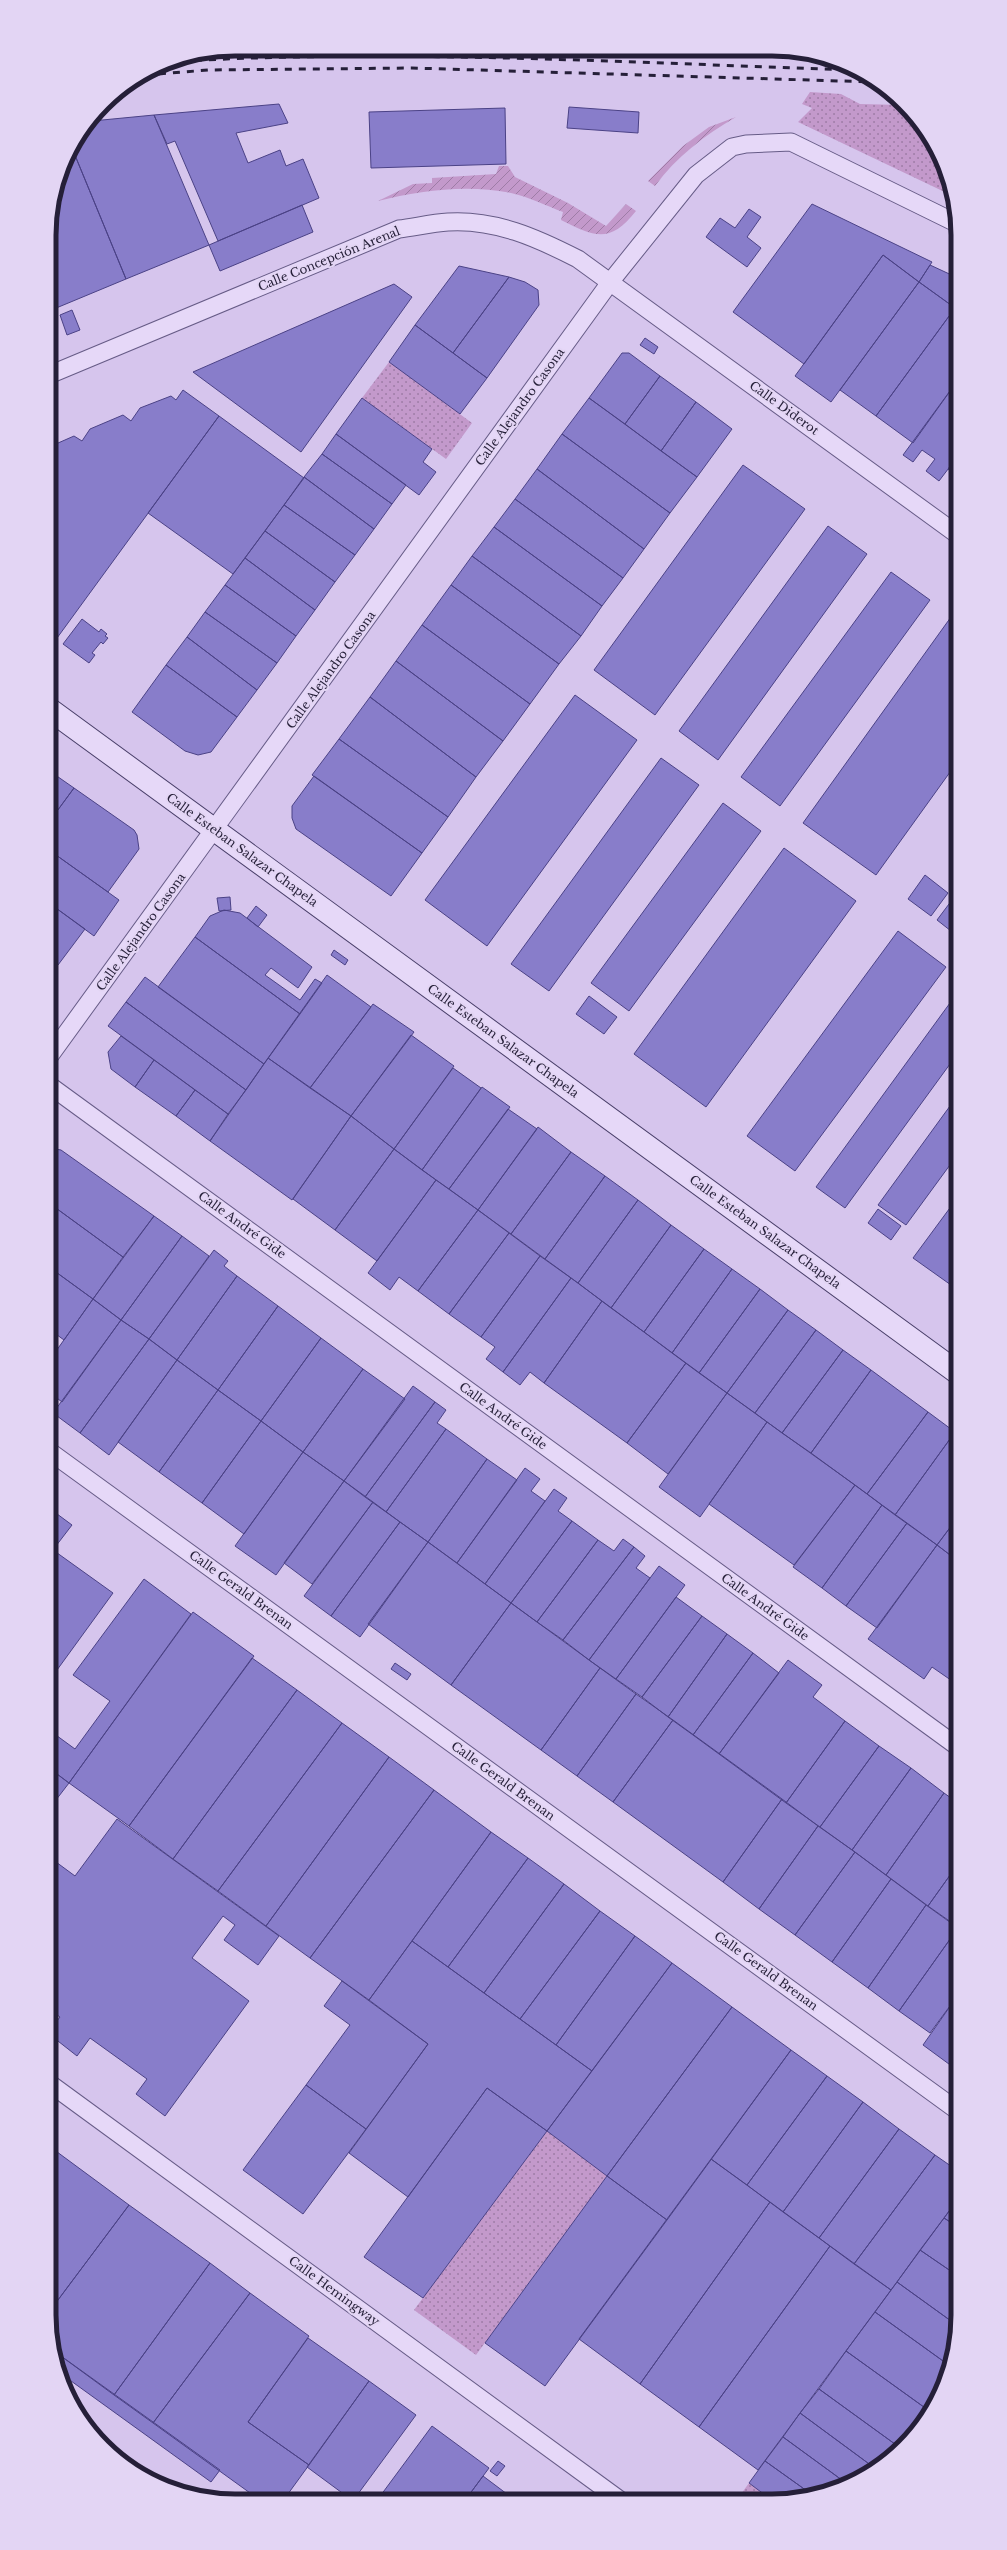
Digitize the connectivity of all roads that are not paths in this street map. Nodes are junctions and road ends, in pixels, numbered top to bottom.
1 (951, 220) edge
2 (610, 281) junction
3 (56, 372) edge
4 (951, 530) edge
5 (56, 714) edge
6 (215, 830) junction
7 (56, 1046) edge
8 (56, 1090) edge
9 (951, 1368) edge
10 (56, 1455) edge
11 (951, 1742) edge
12 (56, 2088) edge
13 (951, 2106) edge
14 (612, 2494) edge

1 - 2 street, Calle Alejandro Casona
2 - 3 street, Calle Concepción Arenal
2 - 4 street, Calle Diderot
2 - 6 street, Calle Alejandro Casona
5 - 6 street, Calle Esteban Salazar Chapela
6 - 7 street, Calle Alejandro Casona
6 - 9 street, Calle Esteban Salazar Chapela
8 - 11 street, Calle André Gide
10 - 13 street, Calle Gerald Brenan
12 - 14 street, Calle Hemingway

